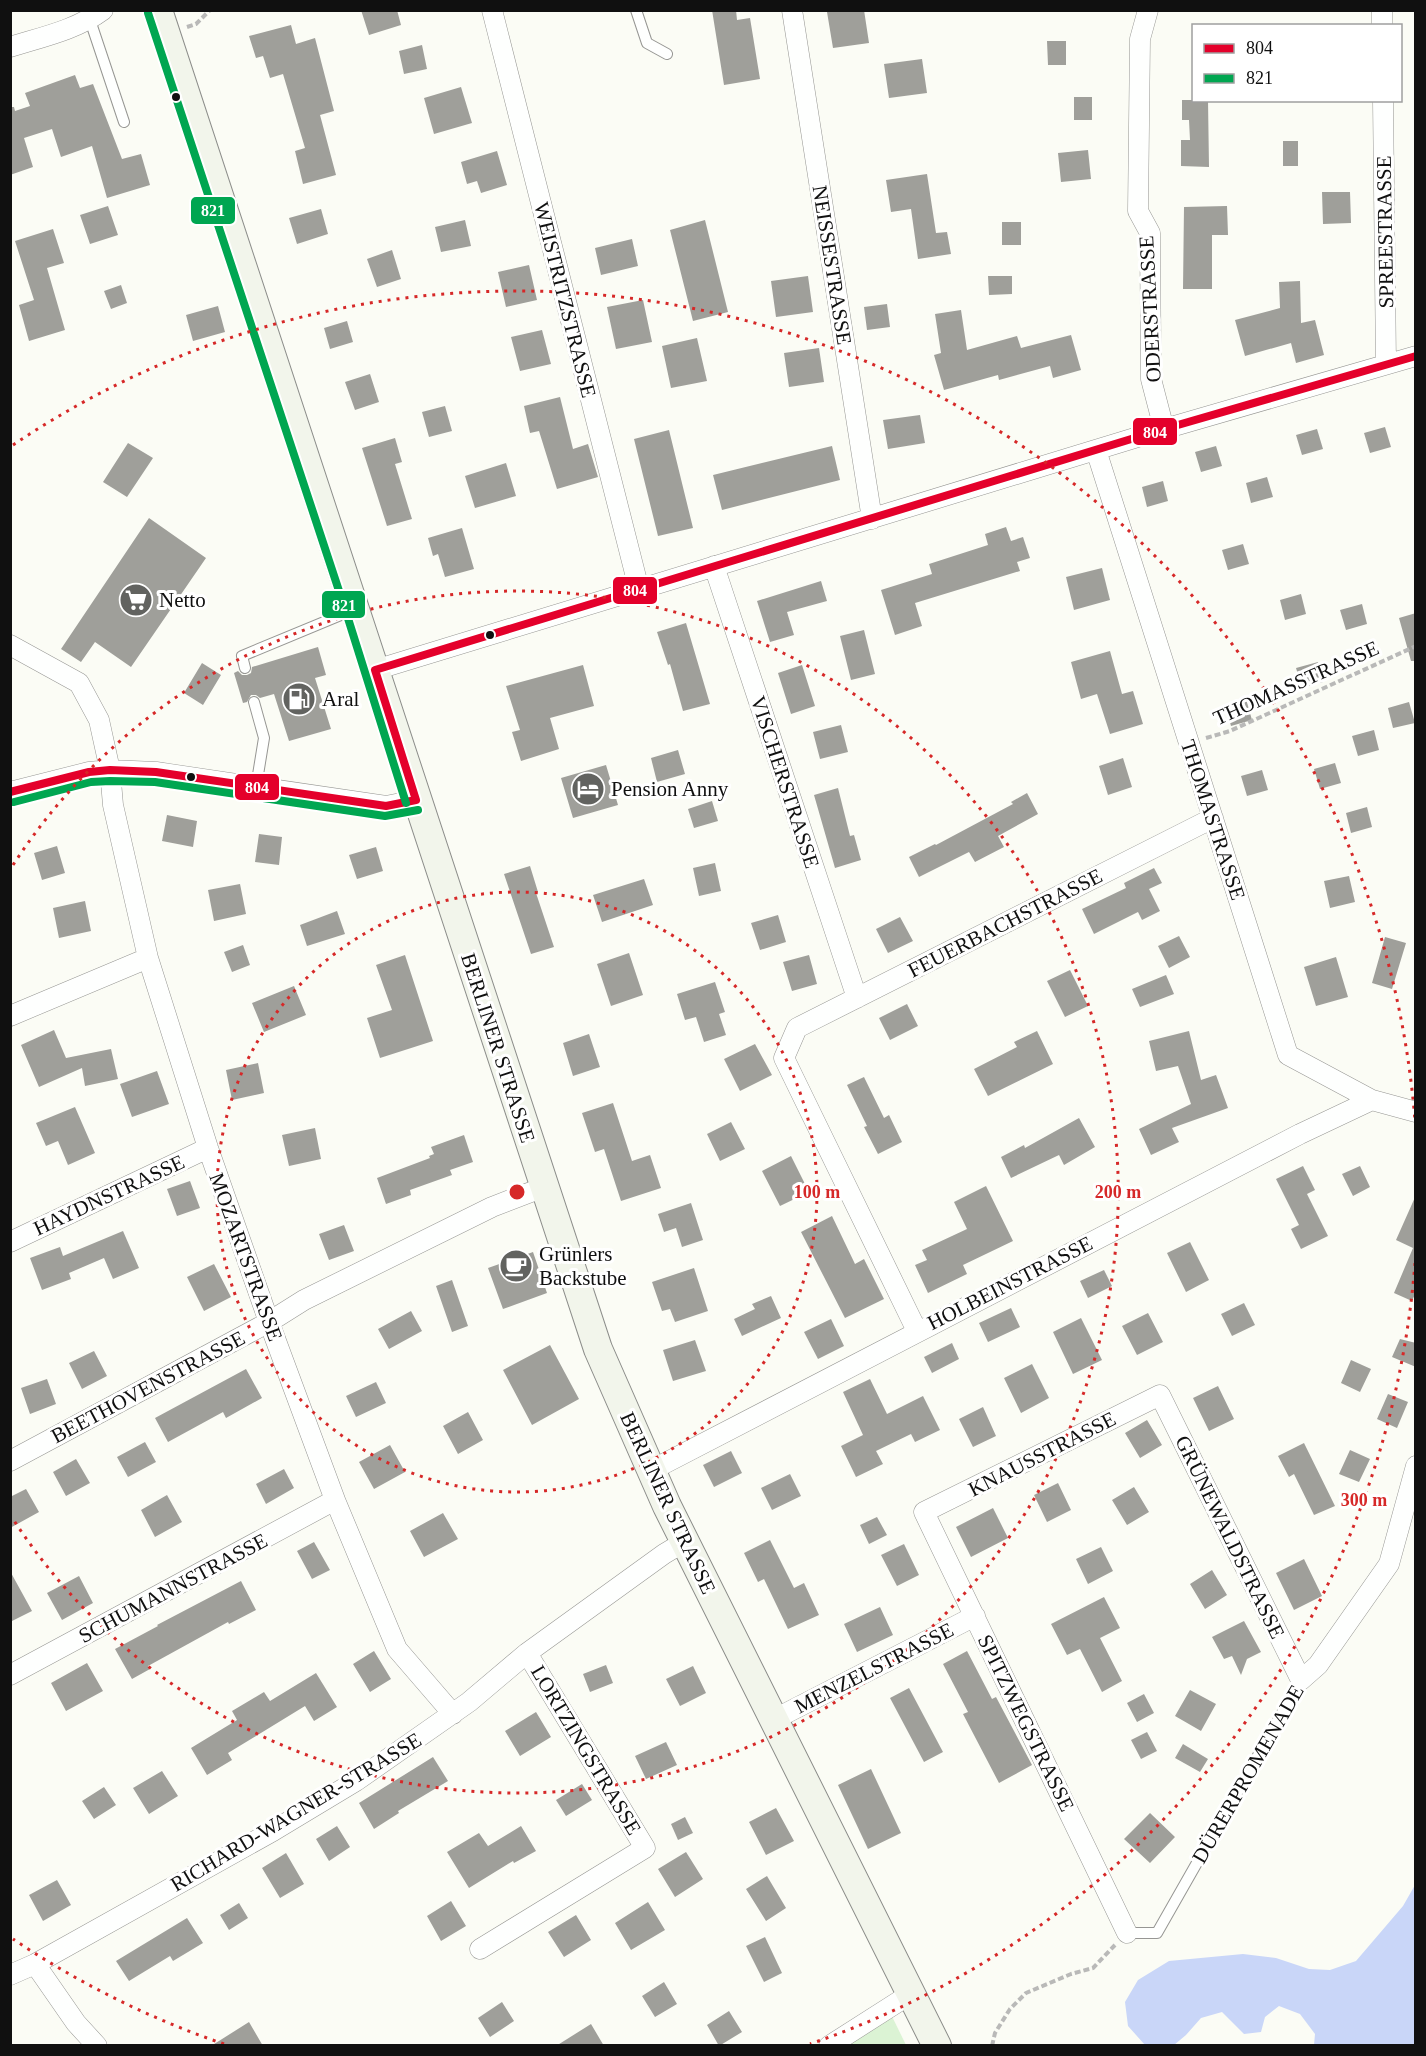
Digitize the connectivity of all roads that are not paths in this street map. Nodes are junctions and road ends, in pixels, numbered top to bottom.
1 (158, 10) edge
2 (492, 10) edge
3 (636, 10) edge
4 (792, 10) edge
5 (1148, 10) edge
6 (96, 15) edge
7 (10, 47) edge
8 (667, 54) dead end
9 (1383, 102) edge
10 (124, 122) dead end
11 (1416, 356) edge
12 (1386, 364) junction
13 (1164, 429) junction
14 (1096, 450) junction
15 (872, 519) junction
16 (714, 566) junction
17 (639, 589) junction
18 (356, 609) junction
19 (10, 645) edge
20 (245, 668) dead end
21 (375, 670) junction
22 (254, 702) dead end
23 (110, 770) junction
24 (256, 786) junction
25 (10, 792) edge
26 (416, 800) junction
27 (1213, 818) junction
28 (148, 958) junction
29 (857, 998) junction
30 (10, 1016) edge
31 (1372, 1100) junction
32 (1416, 1112) edge
33 (208, 1148) junction
34 (544, 1186) junction
35 (10, 1242) edge
36 (269, 1322) junction
37 (917, 1331) junction
38 (1160, 1395) joint
39 (10, 1461) edge
40 (1416, 1466) edge
41 (650, 1471) junction
42 (335, 1500) junction
43 (924, 1512) joint
44 (684, 1542) junction
45 (975, 1616) junction
46 (527, 1653) junction
47 (10, 1675) edge
48 (1300, 1680) junction
49 (453, 1714) junction
50 (773, 1720) junction
51 (1127, 1933) joint
52 (480, 1949) dead end
53 (35, 1964) junction
54 (10, 1975) edge
55 (912, 1993) junction
56 (97, 2046) edge
57 (829, 2046) edge
58 (937, 2046) edge

1 - 18 main road, BERLINER STRASSE
2 - 17 street, WEISTRITZSTRASSE
3 - 8 lane
4 - 15 street, NEISSESTRASSE
5 - 13 street, ODERSTRASSE
6 - 7 street
6 - 10 lane
9 - 12 street, SPREESTRASSE
11 - 12 street
12 - 13 street
13 - 14 street
14 - 15 street
14 - 27 street, THOMASTRASSE
15 - 16 street
16 - 17 street
16 - 29 street, VISCHERSTRASSE
17 - 21 street
18 - 20 lane
18 - 21 main road, BERLINER STRASSE
19 - 23 street, MOZARTSTRASSE
21 - 26 main road, BERLINER STRASSE
22 - 24 lane
23 - 24 street
23 - 25 street
23 - 28 street, MOZARTSTRASSE
24 - 26 street
26 - 34 main road, BERLINER STRASSE
27 - 29 street, FEUERBACHSTRASSE
27 - 31 street, THOMASTRASSE
28 - 30 street
28 - 33 street, MOZARTSTRASSE
29 - 37 street, FEUERBACHSTRASSE
31 - 32 street, THOMASTRASSE
31 - 37 street, HOLBEINSTRASSE
33 - 35 street, HAYDNSTRASSE
33 - 36 street, MOZARTSTRASSE
34 - 36 street, BEETHOVENSTRASSE
34 - 41 main road, BERLINER STRASSE
36 - 39 street, BEETHOVENSTRASSE
36 - 42 street, MOZARTSTRASSE
37 - 41 street, HOLBEINSTRASSE
38 - 43 street, KNAUSSTRASSE
38 - 48 street, GRÜNEWALDSTRASSE
40 - 48 street, DÜRERPROMENADE
41 - 44 main road, BERLINER STRASSE
42 - 47 street, SCHUMANNSTRASSE
42 - 49 street, MOZARTSTRASSE
43 - 45 street, SPITZWEGSTRASSE
44 - 46 street, RICHARD-WAGNER-STRASSE
44 - 50 main road, BERLINER STRASSE
45 - 50 street, MENZELSTRASSE
45 - 51 street, SPITZWEGSTRASSE
46 - 49 street, RICHARD-WAGNER-STRASSE
46 - 52 street, LORTZINGSTRASSE
48 - 51 lane, DÜRERPROMENADE
49 - 53 street, RICHARD-WAGNER-STRASSE
50 - 55 main road, BERLINER STRASSE
53 - 54 street, RICHARD-WAGNER-STRASSE
53 - 56 street
55 - 57 street
55 - 58 main road, BERLINER STRASSE

